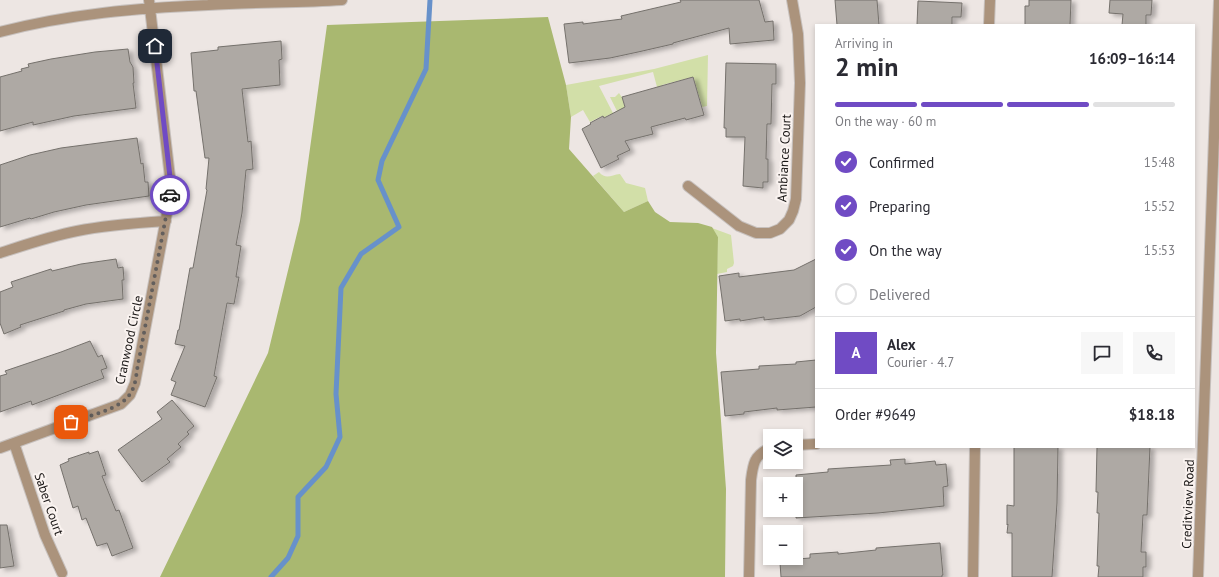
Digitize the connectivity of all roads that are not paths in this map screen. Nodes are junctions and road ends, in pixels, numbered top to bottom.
1 (342, 0) edge
2 (792, 0) edge
3 (990, 0) edge
4 (1219, 0) edge
5 (149, 4) edge
6 (989, 24) edge
7 (0, 32) edge
8 (688, 186) dead end
9 (166, 222) junction
10 (0, 253) edge
11 (14, 443) junction
12 (815, 444) edge
13 (803, 445) edge
14 (0, 448) edge
15 (975, 448) edge
16 (763, 452) edge
17 (62, 572) dead end
18 (749, 577) edge
19 (974, 577) edge
20 (1198, 577) edge

1 - 5 street
2 - 8 street, Ambiance Court
3 - 6 street
4 - 20 street, Creditview Road
5 - 7 street
5 - 9 street, Cranwood Circle
9 - 10 street
9 - 11 street, Cranwood Circle
11 - 14 street, Cranwood Circle
11 - 17 street, Saber Court
12 - 13 street
15 - 19 street
16 - 18 street

